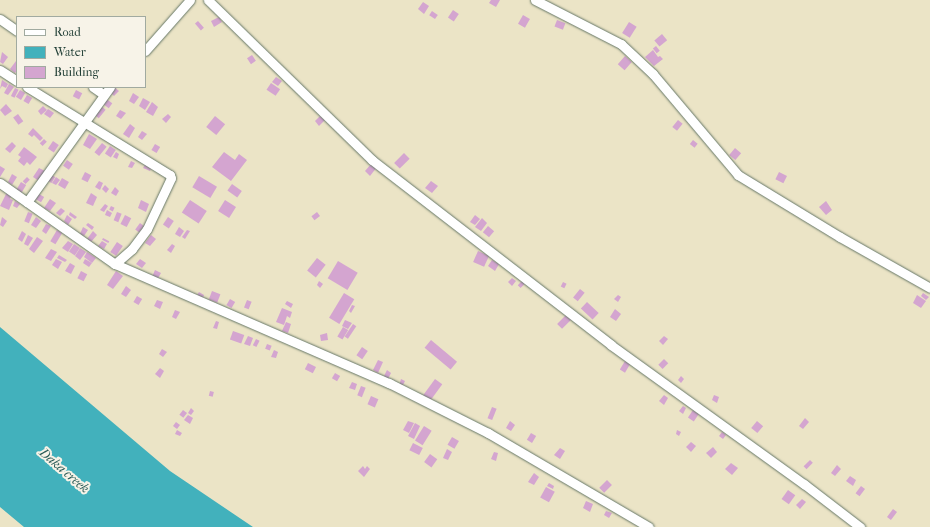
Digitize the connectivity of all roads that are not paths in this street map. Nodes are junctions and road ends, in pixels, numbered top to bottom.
1 (190, 0) edge
2 (208, 0) edge
3 (535, 0) edge
4 (0, 19) edge
5 (16, 31) edge
6 (146, 50) edge
7 (0, 70) edge
8 (16, 80) edge
9 (28, 88) edge
10 (94, 88) edge
11 (109, 88) edge
12 (103, 94) junction
13 (84, 122) junction
14 (0, 182) edge
15 (27, 202) junction
16 (115, 264) junction
17 (930, 288) edge
18 (649, 527) edge
19 (860, 527) edge

1 - 6 street
2 - 19 street
3 - 17 street
4 - 5 street
7 - 8 street
9 - 13 street
10 - 12 street
11 - 12 street
12 - 13 street
13 - 15 street
13 - 16 street
14 - 15 street
15 - 16 street
16 - 18 street

